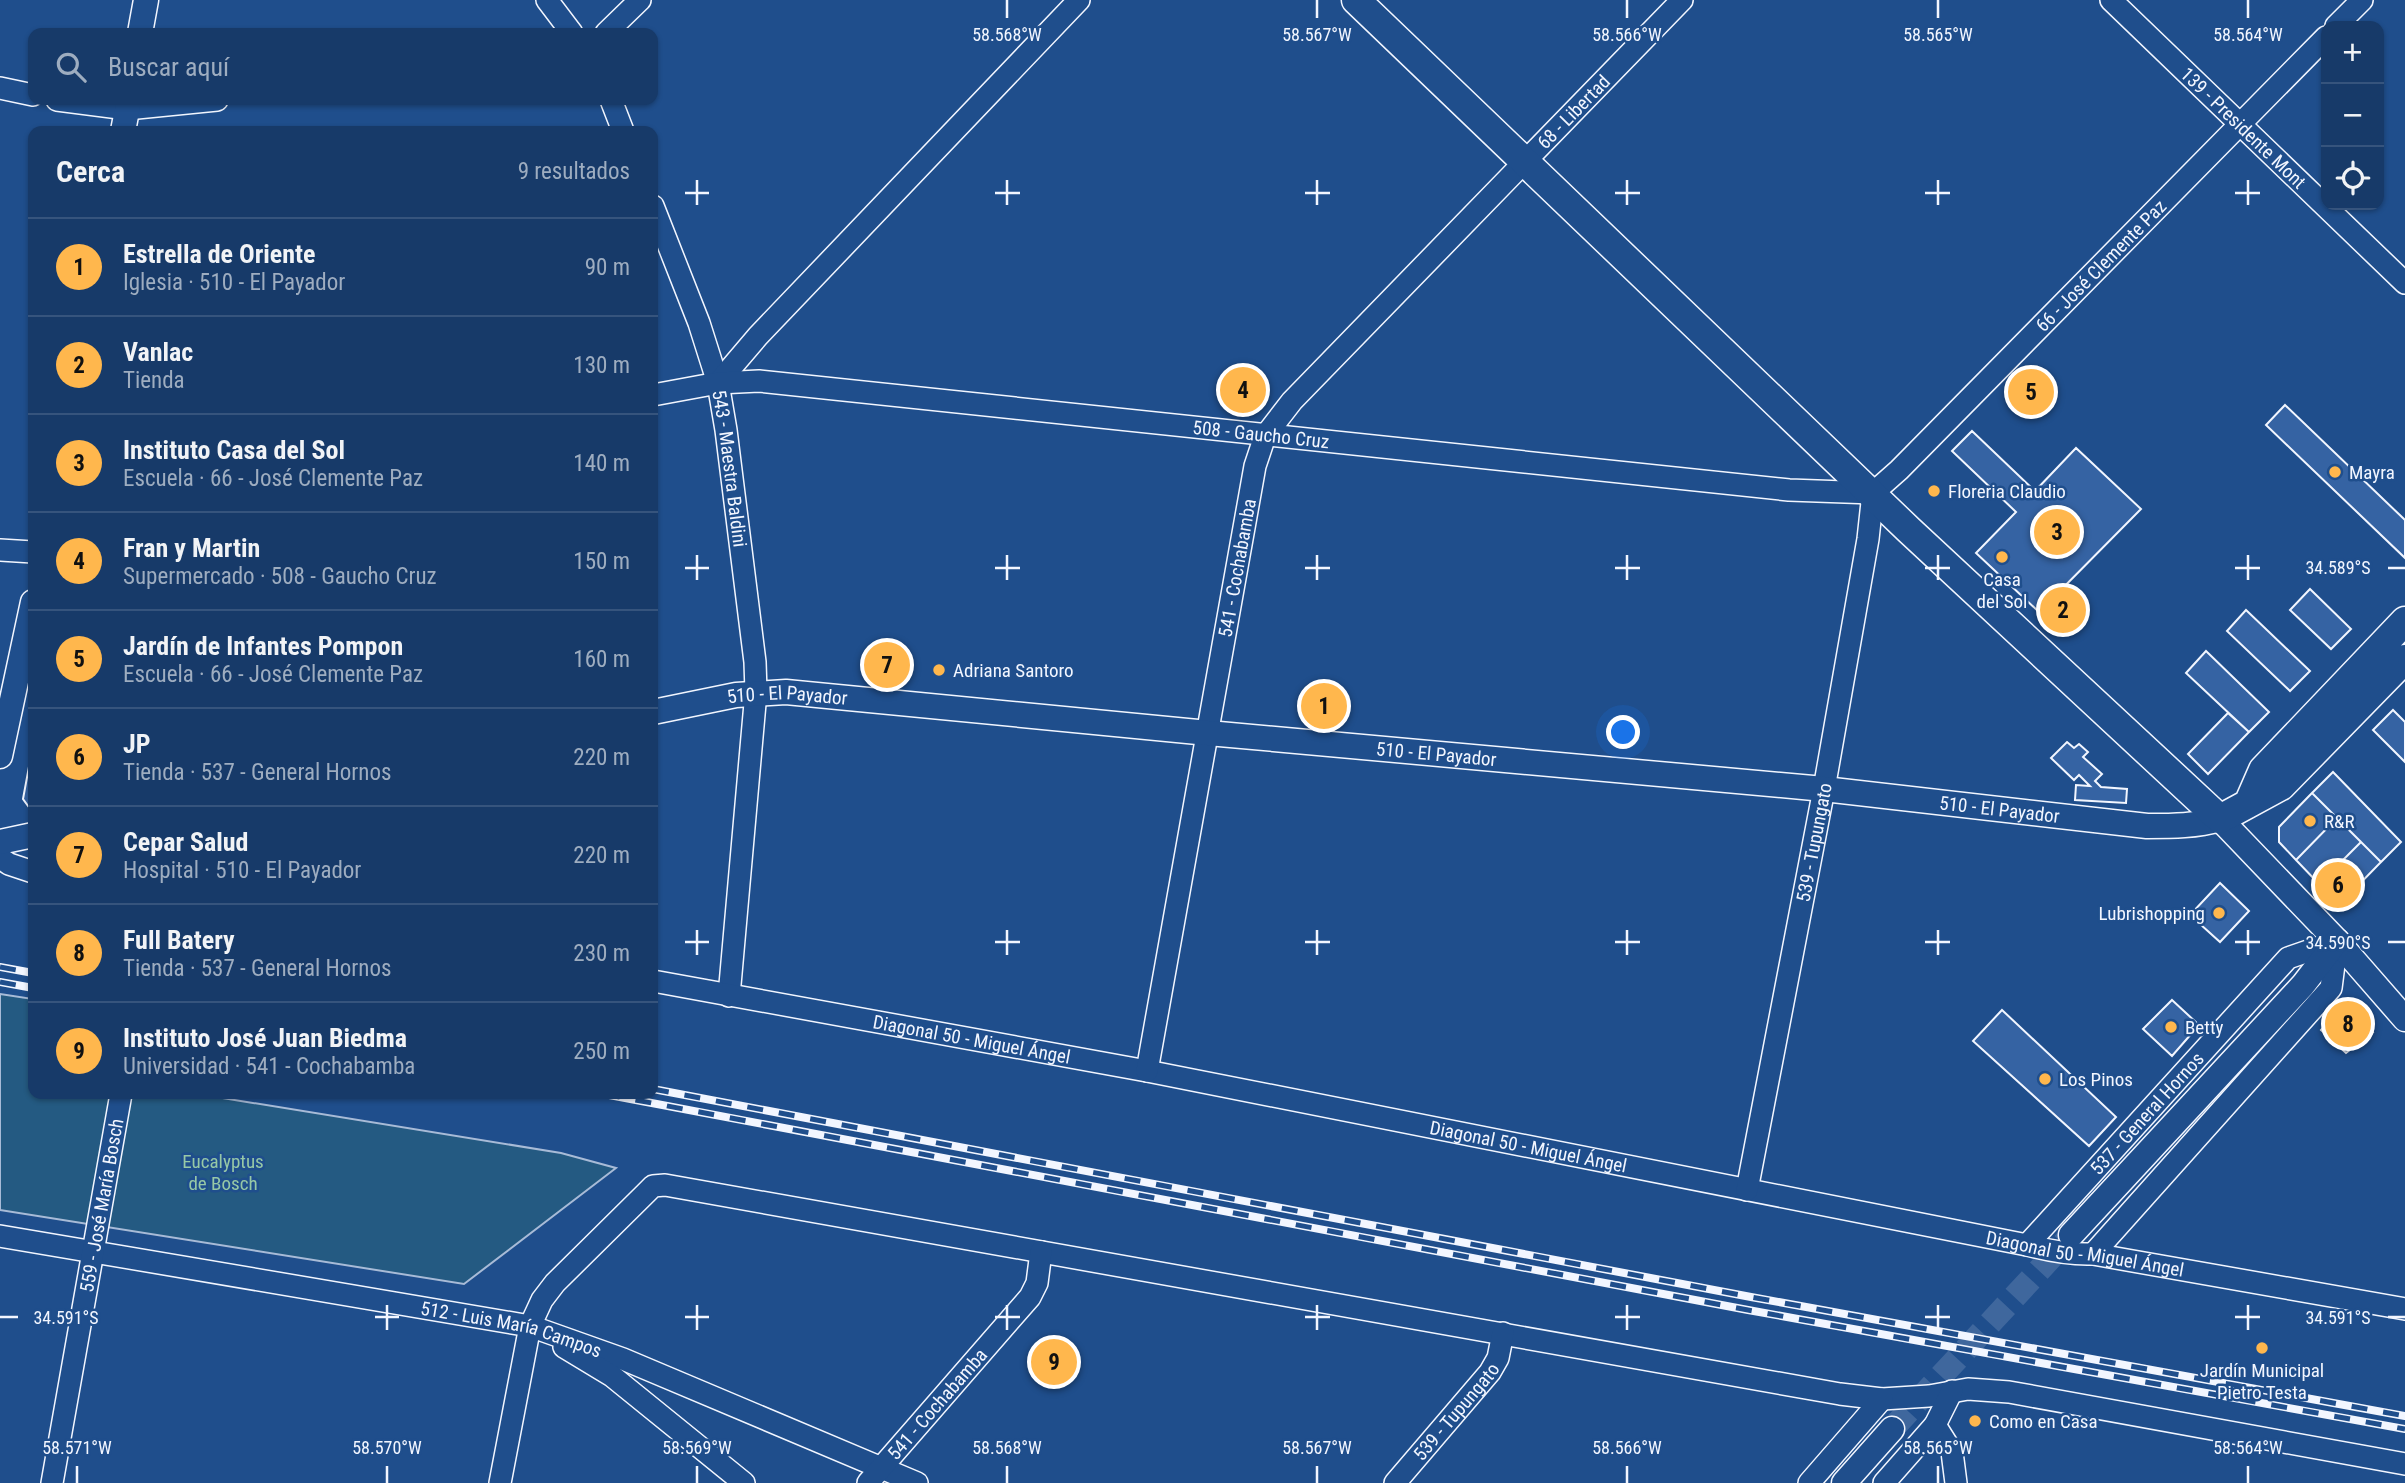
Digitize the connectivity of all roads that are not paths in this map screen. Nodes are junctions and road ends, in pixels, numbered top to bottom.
1 (146, 0) edge
2 (547, 0) edge
3 (640, 0) edge
4 (1079, 0) edge
5 (1356, 0) edge
6 (1682, 0) edge
7 (2111, 0) edge
8 (2362, 0) edge
9 (2341, 21) edge
10 (141, 28) edge
11 (568, 28) edge
12 (611, 28) edge
13 (2321, 42) edge
14 (0, 88) edge
15 (28, 94) edge
16 (84, 105) edge
17 (182, 105) edge
18 (613, 105) edge
19 (126, 113) edge
20 (2241, 123) junction
21 (621, 126) edge
22 (1523, 162) junction
23 (658, 219) edge
24 (2405, 283) edge
25 (718, 383) junction
26 (658, 394) edge
27 (1265, 436) junction
28 (1873, 493) junction
29 (0, 550) edge
30 (28, 552) edge
31 (2405, 621) edge
32 (28, 625) edge
33 (2405, 659) edge
34 (756, 692) junction
35 (658, 711) edge
36 (1208, 733) junction
37 (0, 756) edge
38 (1824, 789) junction
39 (2249, 802) junction
40 (2220, 819) junction
41 (28, 836) edge
42 (0, 842) edge
43 (0, 858) edge
44 (28, 870) edge
45 (2337, 941) junction
46 (658, 982) edge
47 (729, 996) junction
48 (2405, 1019) edge
49 (1147, 1071) junction
50 (120, 1099) edge
51 (1747, 1189) junction
52 (2071, 1234) tunnel mouth
53 (0, 1236) edge
54 (2027, 1245) junction
55 (95, 1252) junction
56 (1041, 1252) junction
57 (2094, 1254) junction
58 (2405, 1309) edge
59 (530, 1326) junction
60 (1503, 1333) junction
61 (1952, 1391) junction
62 (1882, 1399) junction
63 (1935, 1425) junction
64 (1892, 1429) tunnel mouth
65 (2405, 1464) edge
66 (874, 1476) edge
67 (52, 1483) edge
68 (500, 1483) edge
69 (744, 1483) edge
70 (917, 1483) edge
71 (1395, 1483) edge
72 (1809, 1483) edge
73 (1844, 1483) edge
74 (1884, 1483) edge
75 (1956, 1483) edge

1 - 10 street
2 - 11 street
3 - 12 street
4 - 25 street, 543 - Maestra Baldini
5 - 22 main road
6 - 22 street, 68 - Libertad
7 - 20 street, 139 - Presidente Mont
8 - 9 street
13 - 20 street, 66 - José Clemente Paz
14 - 15 street
16 - 19 street
17 - 19 street
18 - 21 street
20 - 24 street, 139 - Presidente Mont
20 - 28 street, 66 - José Clemente Paz
22 - 27 street, 541 - Cochabamba
22 - 28 main road
23 - 25 street
25 - 26 street, 508 - Gaucho Cruz
25 - 27 street, 508 - Gaucho Cruz
25 - 34 street, 543 - Maestra Baldini
27 - 28 street, 508 - Gaucho Cruz
27 - 36 street, 541 - Cochabamba
28 - 38 street, 539 - Tupungato
28 - 40 main road
29 - 30 street
31 - 39 main road
32 - 37 street
33 - 39 main road
34 - 35 street, 510 - El Payador
34 - 36 street, 510 - El Payador
34 - 47 street, 543 - Maestra Baldini
36 - 38 street, 510 - El Payador
36 - 49 street, 541 - Cochabamba
38 - 40 street, 510 - El Payador
38 - 51 street, 539 - Tupungato
39 - 40 main road
40 - 45 street
41 - 42 street
43 - 44 street
45 - 48 street
45 - 52 street, 537 - General Hornos
45 - 54 street, 537 - General Hornos
45 - 57 street
46 - 47 street, Diagonal 50 - Miguel Ángel
47 - 49 street, Diagonal 50 - Miguel Ángel
49 - 51 street, Diagonal 50 - Miguel Ángel
50 - 55 street, 559 - José María Bosch
51 - 54 street, Diagonal 50 - Miguel Ángel
53 - 55 street, 512 - Luis María Campos
54 - 57 street, Diagonal 50 - Miguel Ángel
55 - 59 street, 512 - Luis María Campos
55 - 67 street, 559 - José María Bosch
56 - 59 street
56 - 60 street
56 - 66 street, 541 - Cochabamba
57 - 58 street, Diagonal 50 - Miguel Ángel
59 - 66 street, 512 - Luis María Campos
59 - 68 street
59 - 69 street
60 - 62 street
60 - 71 street, 539 - Tupungato
61 - 62 street
61 - 63 street
61 - 65 street
62 - 72 street
63 - 74 street
63 - 75 street
64 - 73 street
66 - 70 street, 512 - Luis María Campos

